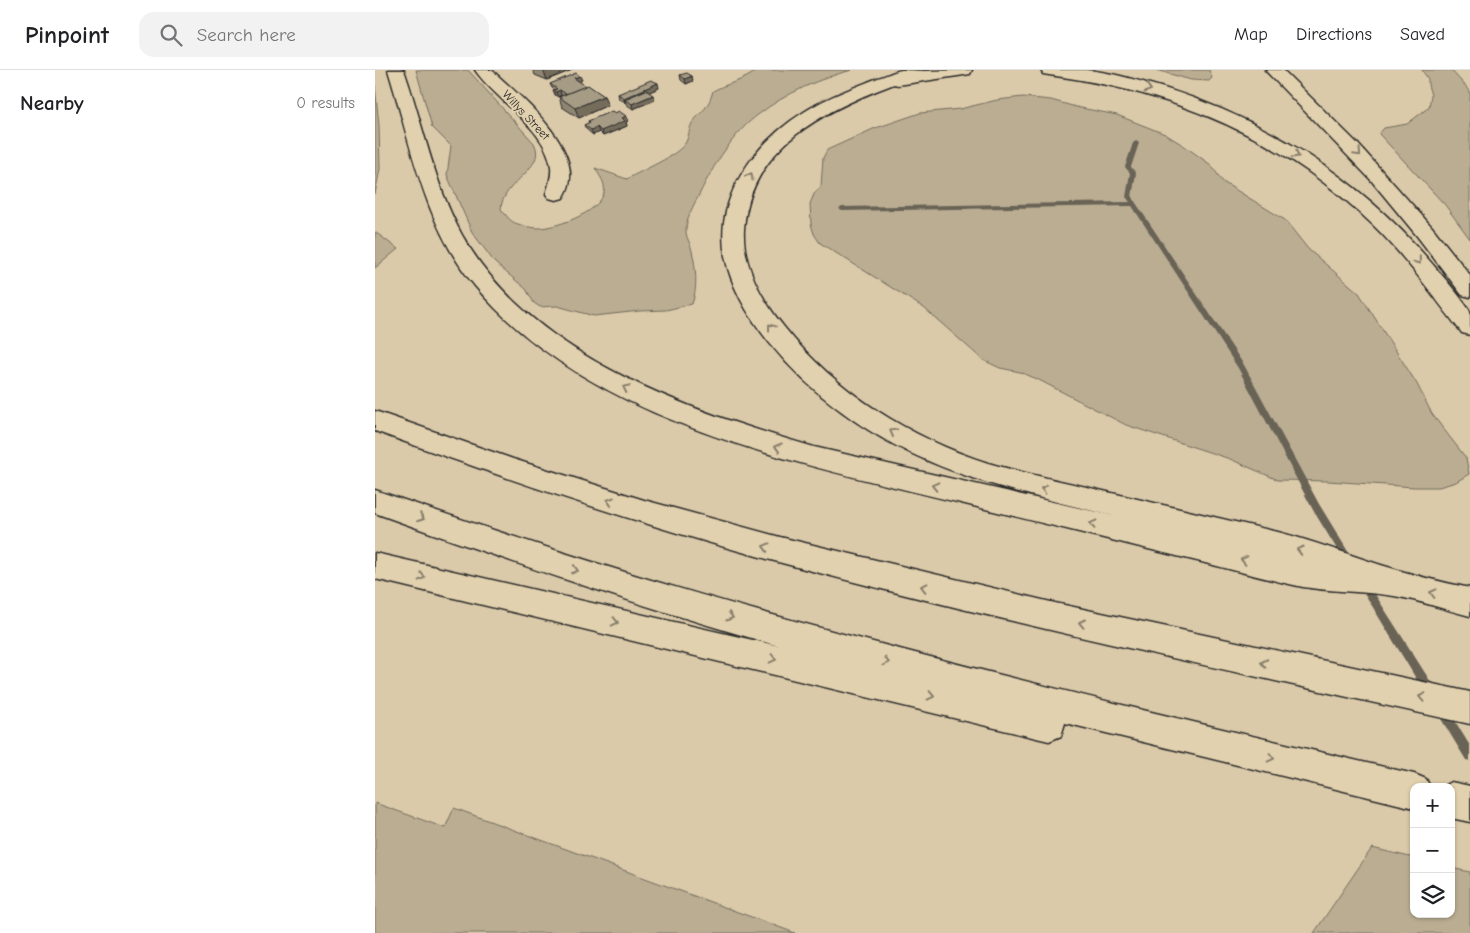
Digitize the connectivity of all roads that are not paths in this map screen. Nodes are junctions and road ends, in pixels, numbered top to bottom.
1 (396, 70) edge
2 (483, 70) edge
3 (915, 70) edge
4 (964, 70) edge
5 (1049, 70) edge
6 (1273, 70) edge
7 (885, 82) junction
8 (556, 194) dead end
9 (1470, 290) edge
10 (1470, 327) edge
11 (375, 422) edge
12 (375, 501) edge
13 (1142, 524) junction
14 (375, 566) edge
15 (1470, 602) edge
16 (1470, 708) edge
17 (1123, 730) junction
18 (1410, 790) edge
19 (1455, 801) edge
20 (1470, 804) edge

13 -> 1 main road
2 - 8 main road, Willys Street
3 - 7 main road
4 - 7 main road
5 -> 10 main road
6 -> 9 main road
13 -> 7 main road
16 -> 11 main road
12 -> 17 main road
15 -> 13 main road
14 -> 17 main road
17 -> 18 main road
19 - 20 main road

